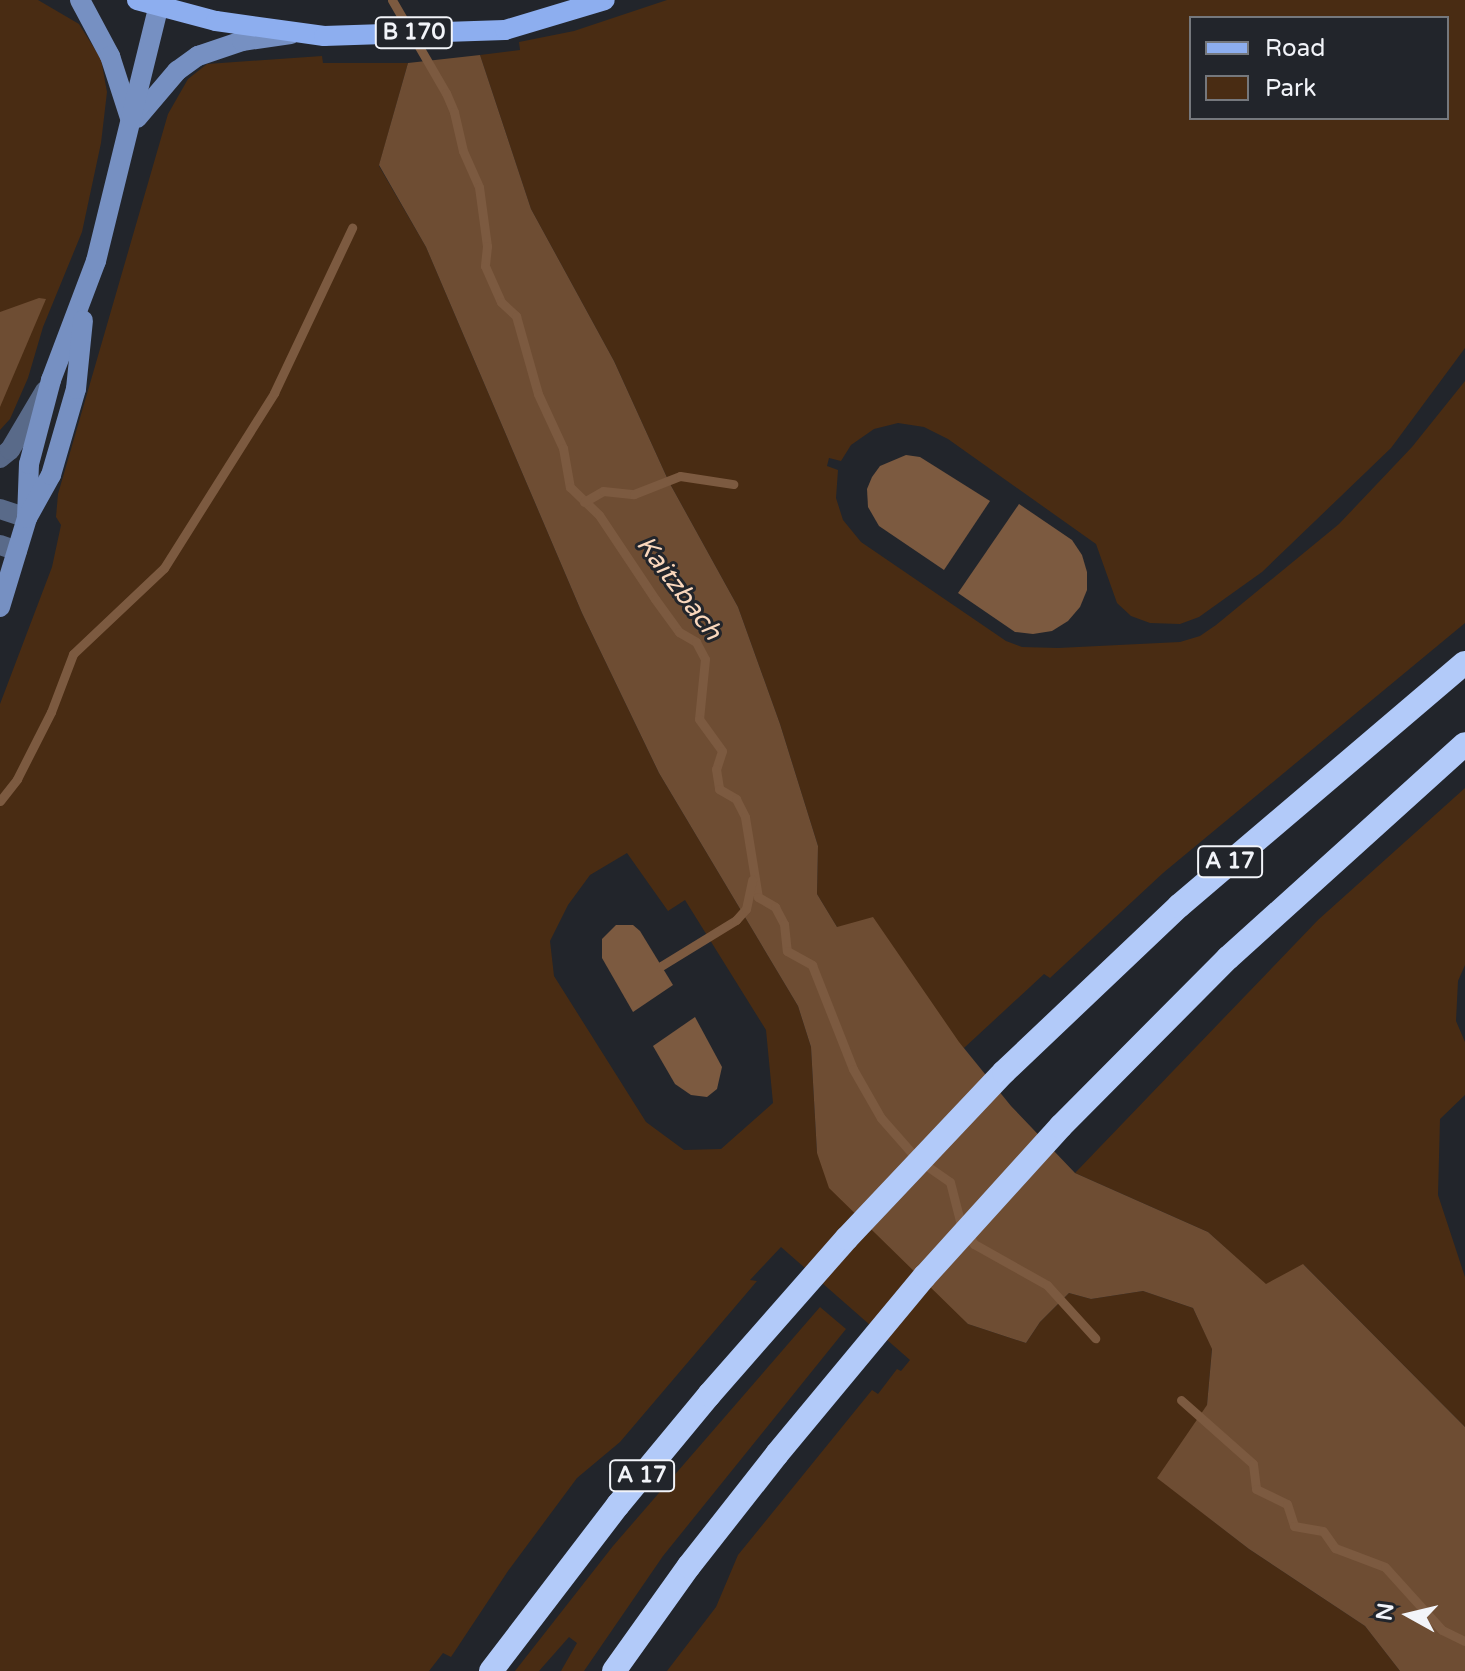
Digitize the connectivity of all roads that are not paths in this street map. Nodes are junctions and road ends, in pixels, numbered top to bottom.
1 (80, 0) edge
2 (137, 0) edge
3 (605, 0) edge
4 (160, 3) edge
5 (293, 34) junction
6 (132, 124) junction
7 (86, 296) junction
8 (51, 380) junction
9 (0, 458) edge
10 (0, 509) edge
11 (27, 518) junction
12 (9, 548) edge
13 (0, 607) edge
14 (1465, 663) edge
15 (1465, 744) edge
16 (491, 1671) edge
17 (614, 1671) edge

1 - 6 main road
2 - 4 main road, B 170
3 - 5 main road, B 170
4 - 5 main road, B 170
4 - 6 main road
5 - 6 main road
6 - 7 main road
7 - 8 main road
7 - 11 main road
8 - 9 street
8 - 11 main road
10 - 11 street
11 - 12 main road
12 - 13 main road
14 - 16 highway, A 17
15 - 17 highway, A 17

